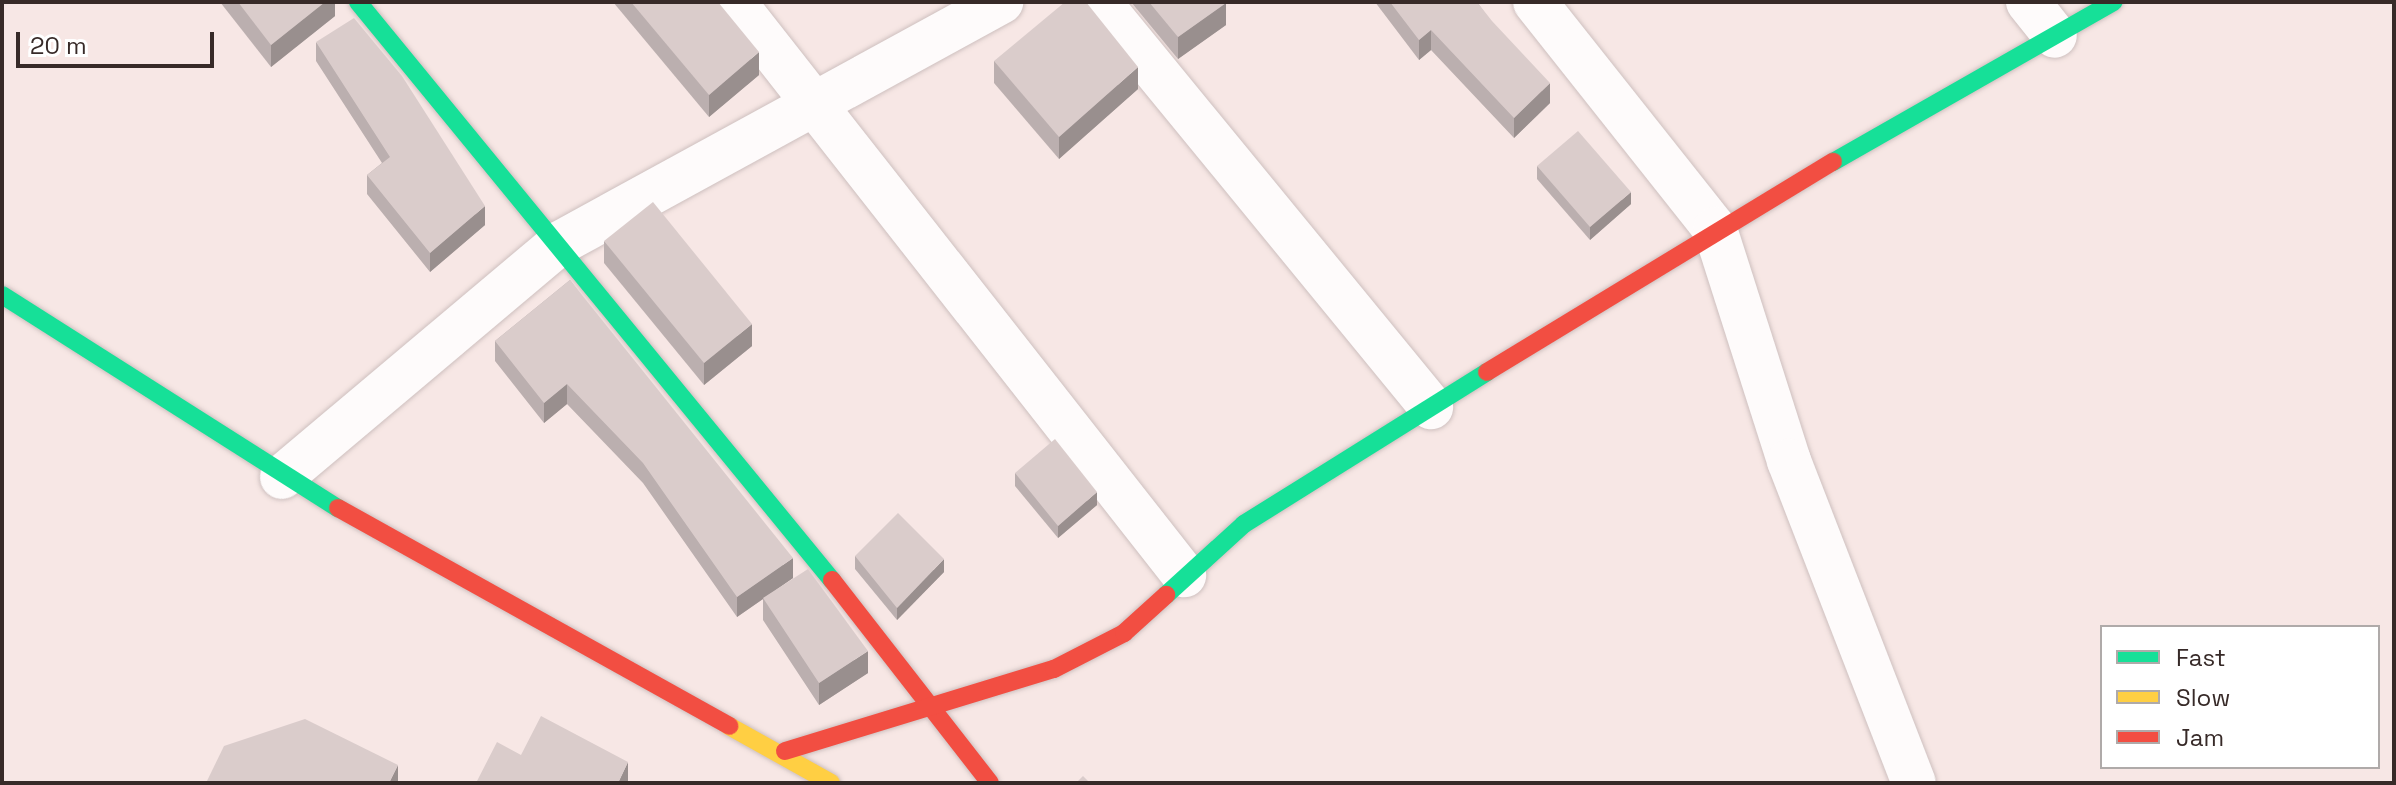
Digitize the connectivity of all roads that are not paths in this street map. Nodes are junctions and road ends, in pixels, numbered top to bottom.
1 (358, 2) edge
2 (734, 2) edge
3 (1001, 2) edge
4 (1099, 2) edge
5 (1535, 2) edge
6 (2028, 2) edge
7 (2114, 2) edge
8 (2055, 36) junction
9 (813, 101) junction
10 (1715, 229) junction
11 (560, 243) junction
12 (2, 295) edge
13 (1431, 407) junction
14 (282, 477) junction
15 (1184, 575) junction
16 (932, 703) junction
17 (785, 751) junction
18 (831, 783) edge
19 (990, 783) edge
20 (1914, 783) edge

1 - 11 street
2 - 9 street
3 - 9 street
4 - 13 street
5 - 10 street
6 - 8 street
7 - 8 street
8 - 10 street
9 - 11 street
9 - 15 street
10 - 13 street
10 - 20 street
11 - 14 street
11 - 16 street
12 - 14 street
13 - 15 street
14 - 17 street
15 - 16 street
16 - 17 street
16 - 19 street
17 - 18 street

